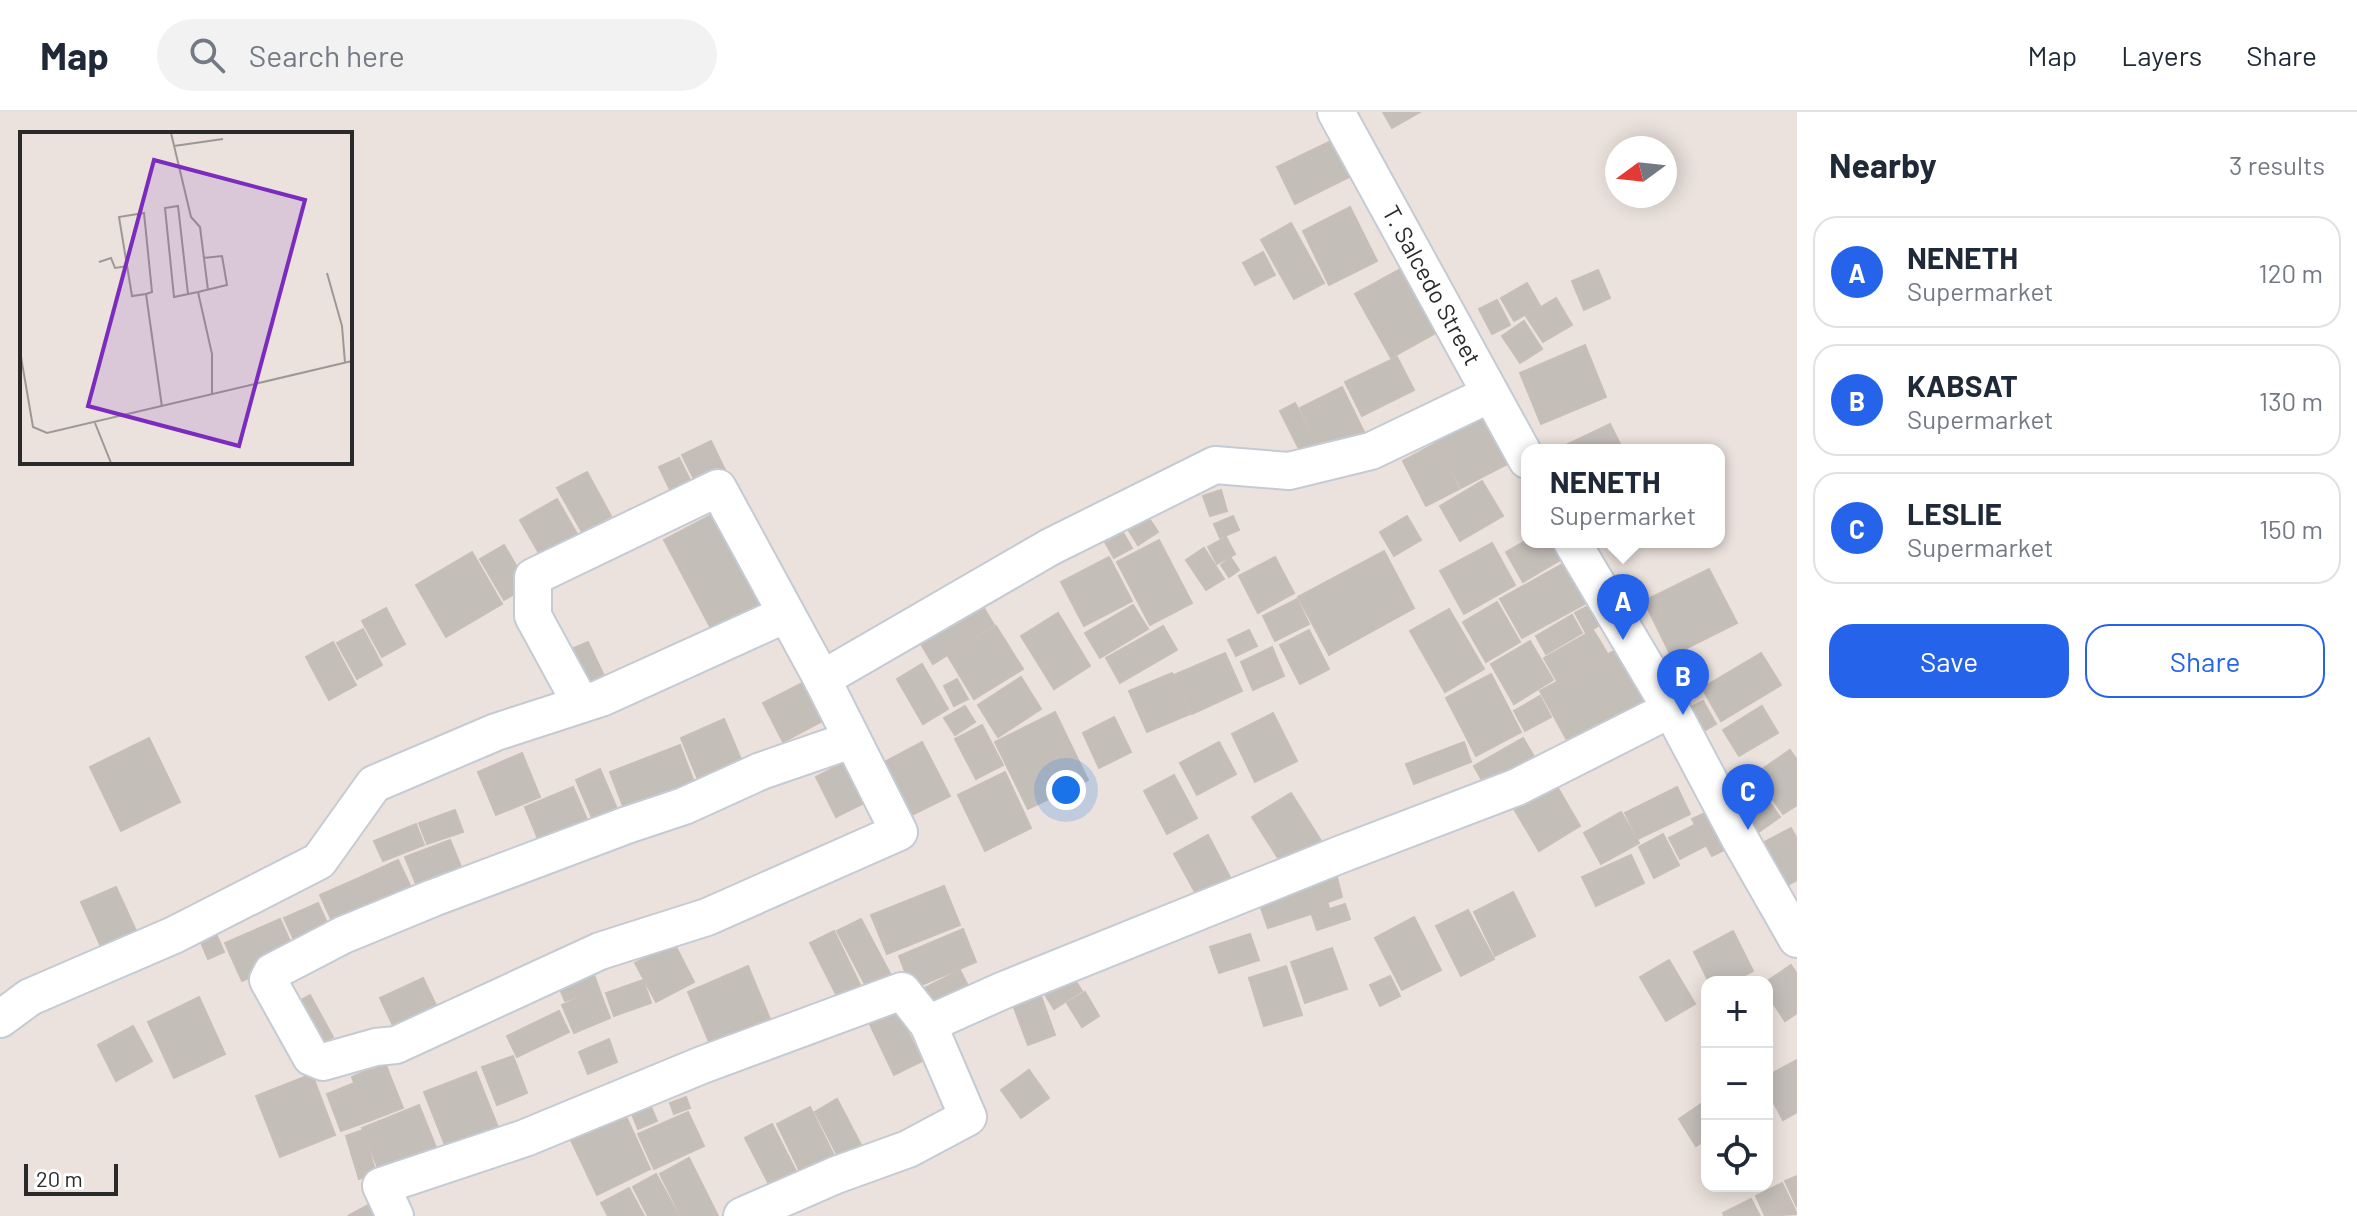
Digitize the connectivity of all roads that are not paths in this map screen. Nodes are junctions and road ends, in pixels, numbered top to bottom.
1 (1336, 112) edge
2 (1490, 394) junction
3 (1521, 449) edge
4 (1576, 548) edge
5 (786, 614) junction
6 (822, 679) junction
7 (581, 704) junction
8 (1671, 709) junction
9 (851, 740) junction
10 (1797, 939) edge
11 (0, 1019) edge
12 (928, 1024) junction
13 (763, 1212) edge
14 (395, 1216) edge

1 - 2 street, T. Salcedo Street
2 - 3 street, T. Salcedo Street
2 - 6 street
4 - 8 street
5 - 6 street
5 - 7 street
5 - 7 street
6 - 9 street
7 - 11 street
8 - 10 street
8 - 12 street
9 - 9 street
12 - 13 street
12 - 14 street

